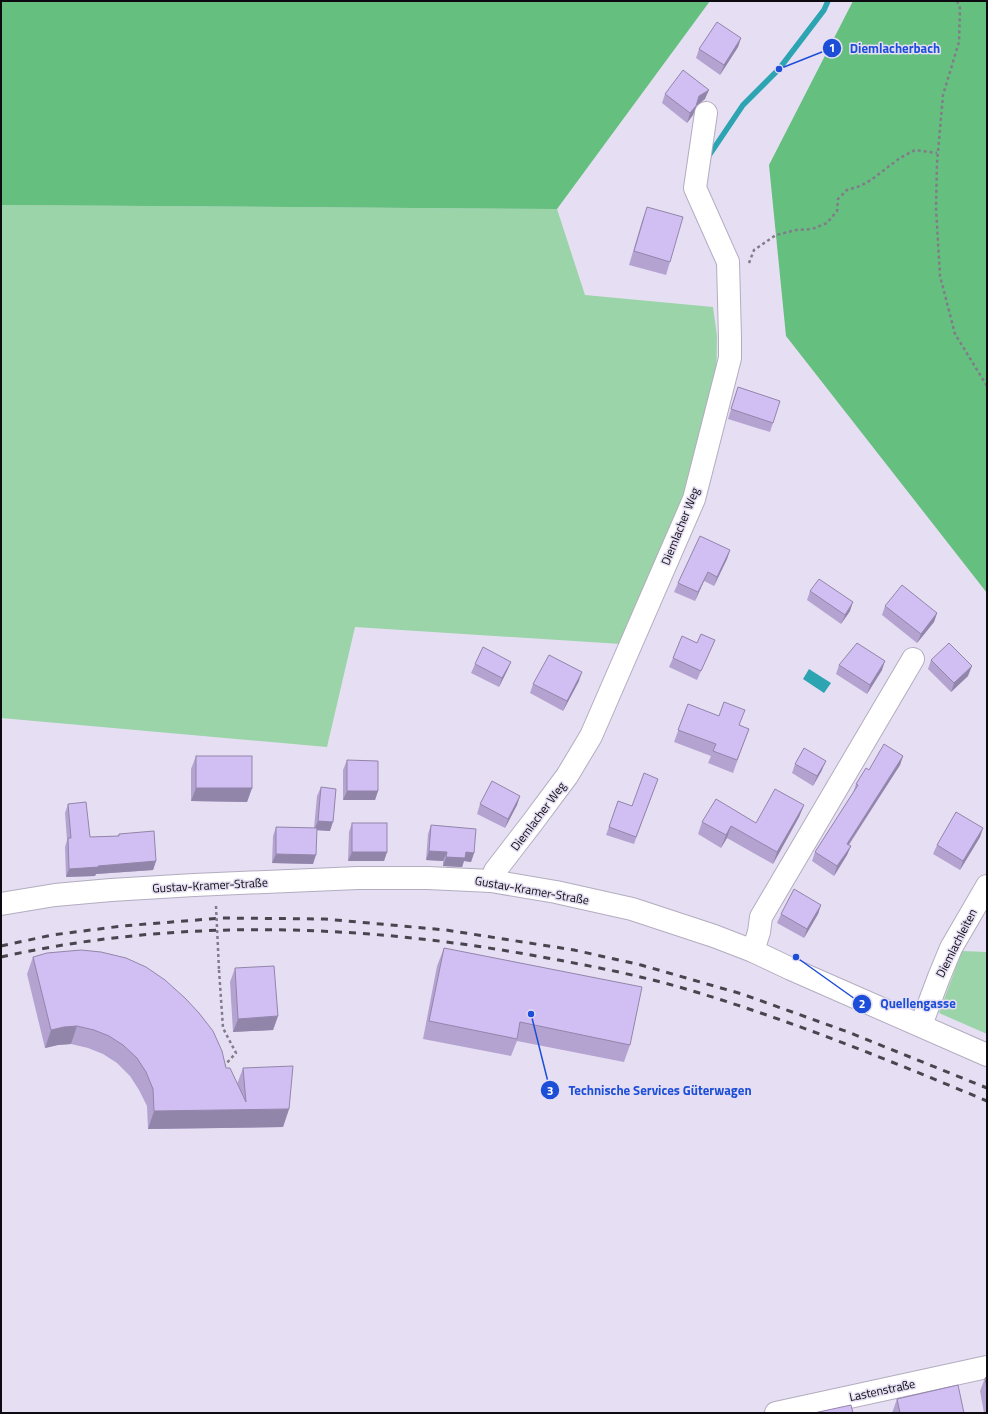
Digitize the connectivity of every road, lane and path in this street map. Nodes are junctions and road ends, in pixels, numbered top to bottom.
1 (957, 1) edge
2 (706, 113) dead end
3 (938, 153) junction
4 (747, 267) dead end
5 (987, 386) edge
6 (913, 659) dead end
7 (491, 881) junction
8 (987, 886) edge
9 (1, 904) edge
10 (216, 906) dead end
11 (753, 951) junction
12 (921, 1025) junction
13 (987, 1055) edge
14 (221, 1070) edge
15 (987, 1367) edge
16 (776, 1413) edge

1 - 3 path
2 - 7 street, Diemlacher Weg
3 - 4 path
3 - 5 path
6 - 11 street
7 - 9 street, Gustav-Kramer-Straße
7 - 11 street, Gustav-Kramer-Straße
8 - 12 street, Diemlachleiten
10 - 14 path, bridge
11 - 12 street, Gustav-Kramer-Straße
12 - 13 street, Gustav-Kramer-Straße
15 - 16 street, Lastenstraße

